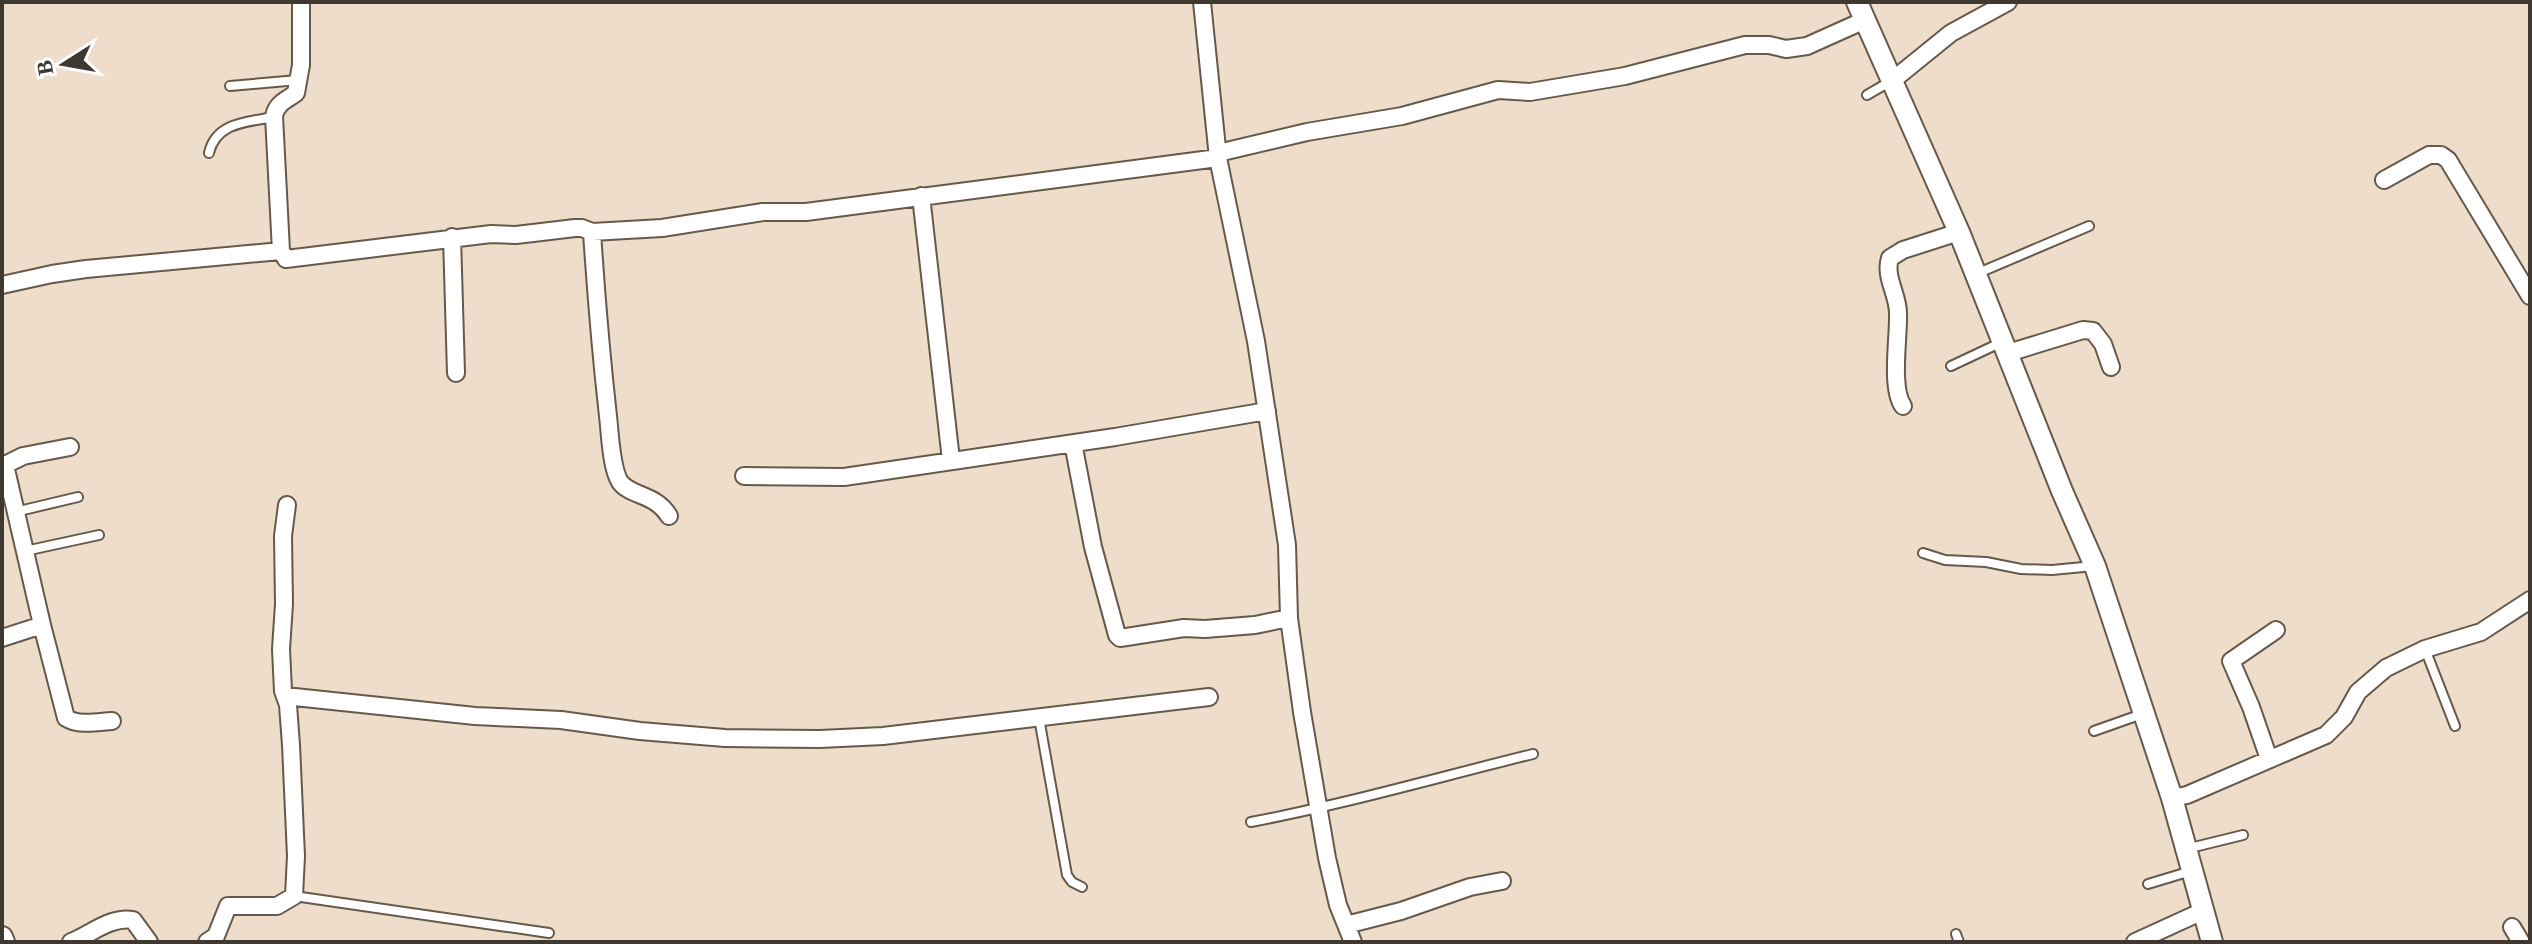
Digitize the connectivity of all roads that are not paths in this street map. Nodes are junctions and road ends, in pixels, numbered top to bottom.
1 (301, 2) edge
2 (1202, 2) edge
3 (2008, 2) edge
4 (1861, 11) edge
5 (1898, 76) junction
6 (298, 80) junction
7 (230, 86) dead end
8 (1867, 95) dead end
9 (274, 116) junction
10 (209, 153) dead end
11 (1216, 157) junction
12 (2384, 180) dead end
13 (921, 196) junction
14 (2089, 226) dead end
15 (592, 232) junction
16 (1959, 232) junction
17 (452, 237) junction
18 (281, 251) junction
19 (1979, 273) junction
20 (2, 285) edge
21 (2530, 296) edge
22 (2008, 349) junction
23 (1951, 366) dead end
24 (2111, 367) dead end
25 (456, 373) dead end
26 (1903, 406) dead end
27 (1264, 412) junction
28 (1073, 443) junction
29 (70, 447) dead end
30 (951, 460) junction
31 (744, 476) dead end
32 (78, 497) dead end
33 (287, 505) dead end
34 (14, 512) junction
35 (669, 516) dead end
36 (99, 535) dead end
37 (24, 551) junction
38 (1923, 553) dead end
39 (2095, 566) junction
40 (2530, 600) edge
41 (1284, 619) junction
42 (42, 625) junction
43 (2276, 630) dead end
44 (2, 638) edge
45 (2426, 653) junction
46 (285, 696) junction
47 (1209, 697) dead end
48 (2143, 714) junction
49 (1039, 718) junction
50 (112, 721) dead end
51 (2455, 726) dead end
52 (2094, 731) dead end
53 (1533, 754) dead end
54 (2269, 759) junction
55 (2180, 797) junction
56 (1313, 810) junction
57 (1251, 822) dead end
58 (2243, 835) dead end
59 (2191, 848) junction
60 (2191, 871) junction
61 (1502, 881) dead end
62 (2148, 884) dead end
63 (1082, 887) dead end
64 (294, 896) junction
65 (2203, 911) junction
66 (1346, 925) junction
67 (549, 933) dead end
68 (75, 941) edge
69 (149, 942) edge
70 (207, 942) edge
71 (1353, 942) edge
72 (2135, 942) edge
73 (2212, 942) edge

1 - 6 street
2 - 11 street
3 - 5 street
4 - 5 street
4 - 11 street
5 - 8 lane
5 - 16 street
6 - 7 lane
6 - 9 street
9 - 10 lane
9 - 18 street
11 - 13 street
11 - 27 street
12 - 21 street
13 - 15 street
13 - 30 street
14 - 19 lane
15 - 17 street
15 - 35 street
16 - 19 street
16 - 26 street
17 - 18 street
17 - 25 street
18 - 20 street
19 - 22 street
22 - 23 lane
22 - 24 street
22 - 39 street
27 - 28 street
27 - 41 street
28 - 30 street
28 - 41 street
29 - 34 street
30 - 31 street
32 - 34 lane
33 - 46 street
34 - 37 street
36 - 37 lane
37 - 42 street
38 - 39 lane
39 - 48 street
40 - 45 street
41 - 56 street
42 - 44 street
42 - 50 street
43 - 54 street
45 - 51 lane
45 - 54 street
46 - 49 street
46 - 64 street
47 - 49 street
48 - 52 lane
48 - 55 street
49 - 63 lane
53 - 56 lane
54 - 55 street
55 - 59 street
56 - 57 lane
56 - 66 street
58 - 59 lane
59 - 60 street
60 - 62 lane
60 - 65 street
61 - 66 street
64 - 67 lane
64 - 70 street
65 - 72 street
65 - 73 street
66 - 71 street
68 - 69 street

